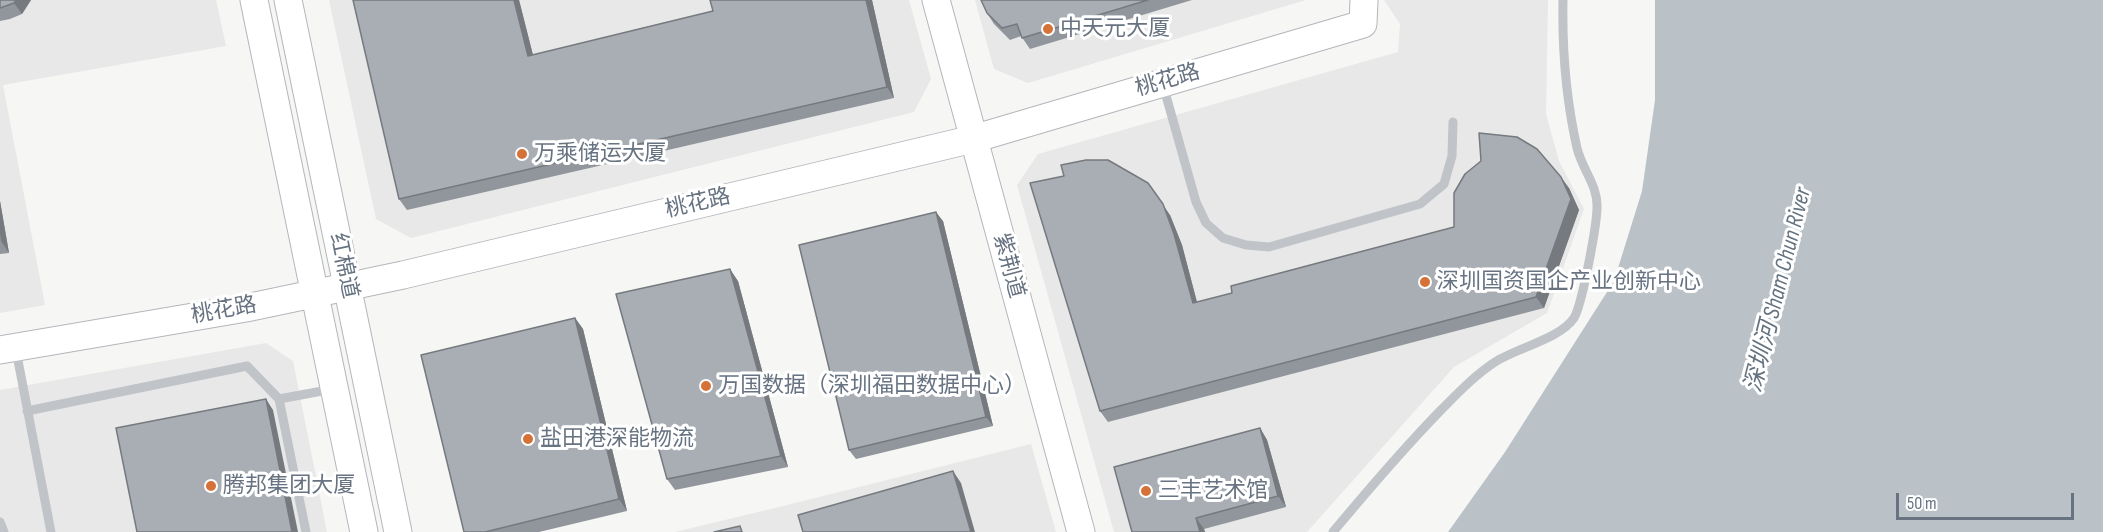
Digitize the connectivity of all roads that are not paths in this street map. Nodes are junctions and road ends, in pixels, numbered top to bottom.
1 (254, 0) edge
2 (288, 0) edge
3 (936, 0) edge
4 (1364, 0) edge
5 (1563, 0) edge
6 (1162, 83) junction
7 (1453, 122) dead end
8 (973, 139) junction
9 (348, 288) junction
10 (316, 295) junction
11 (8, 348) edge
12 (335, 389) junction
13 (279, 399) junction
14 (27, 411) junction
15 (0, 522) edge
16 (4, 532) edge
17 (51, 532) edge
18 (306, 532) edge
19 (364, 532) edge
20 (398, 532) edge
21 (1081, 532) edge
22 (1333, 532) edge

1 - 10 main road, 红棉道
2 - 9 main road, 红棉道
3 - 8 main road, 紫荆道
4 - 6 main road, 桃花路
5 - 22 lane
6 - 7 lane
6 - 8 main road, 桃花路
8 - 9 main road, 桃花路
8 - 21 main road, 紫荆道
9 - 10 main road, 桃花路
9 - 20 main road, 红棉道
10 - 11 main road, 桃花路
10 - 12 main road, 红棉道
11 - 14 lane
12 - 13 lane
12 - 19 main road, 红棉道
13 - 14 lane
13 - 18 lane
14 - 17 lane
15 - 16 lane

